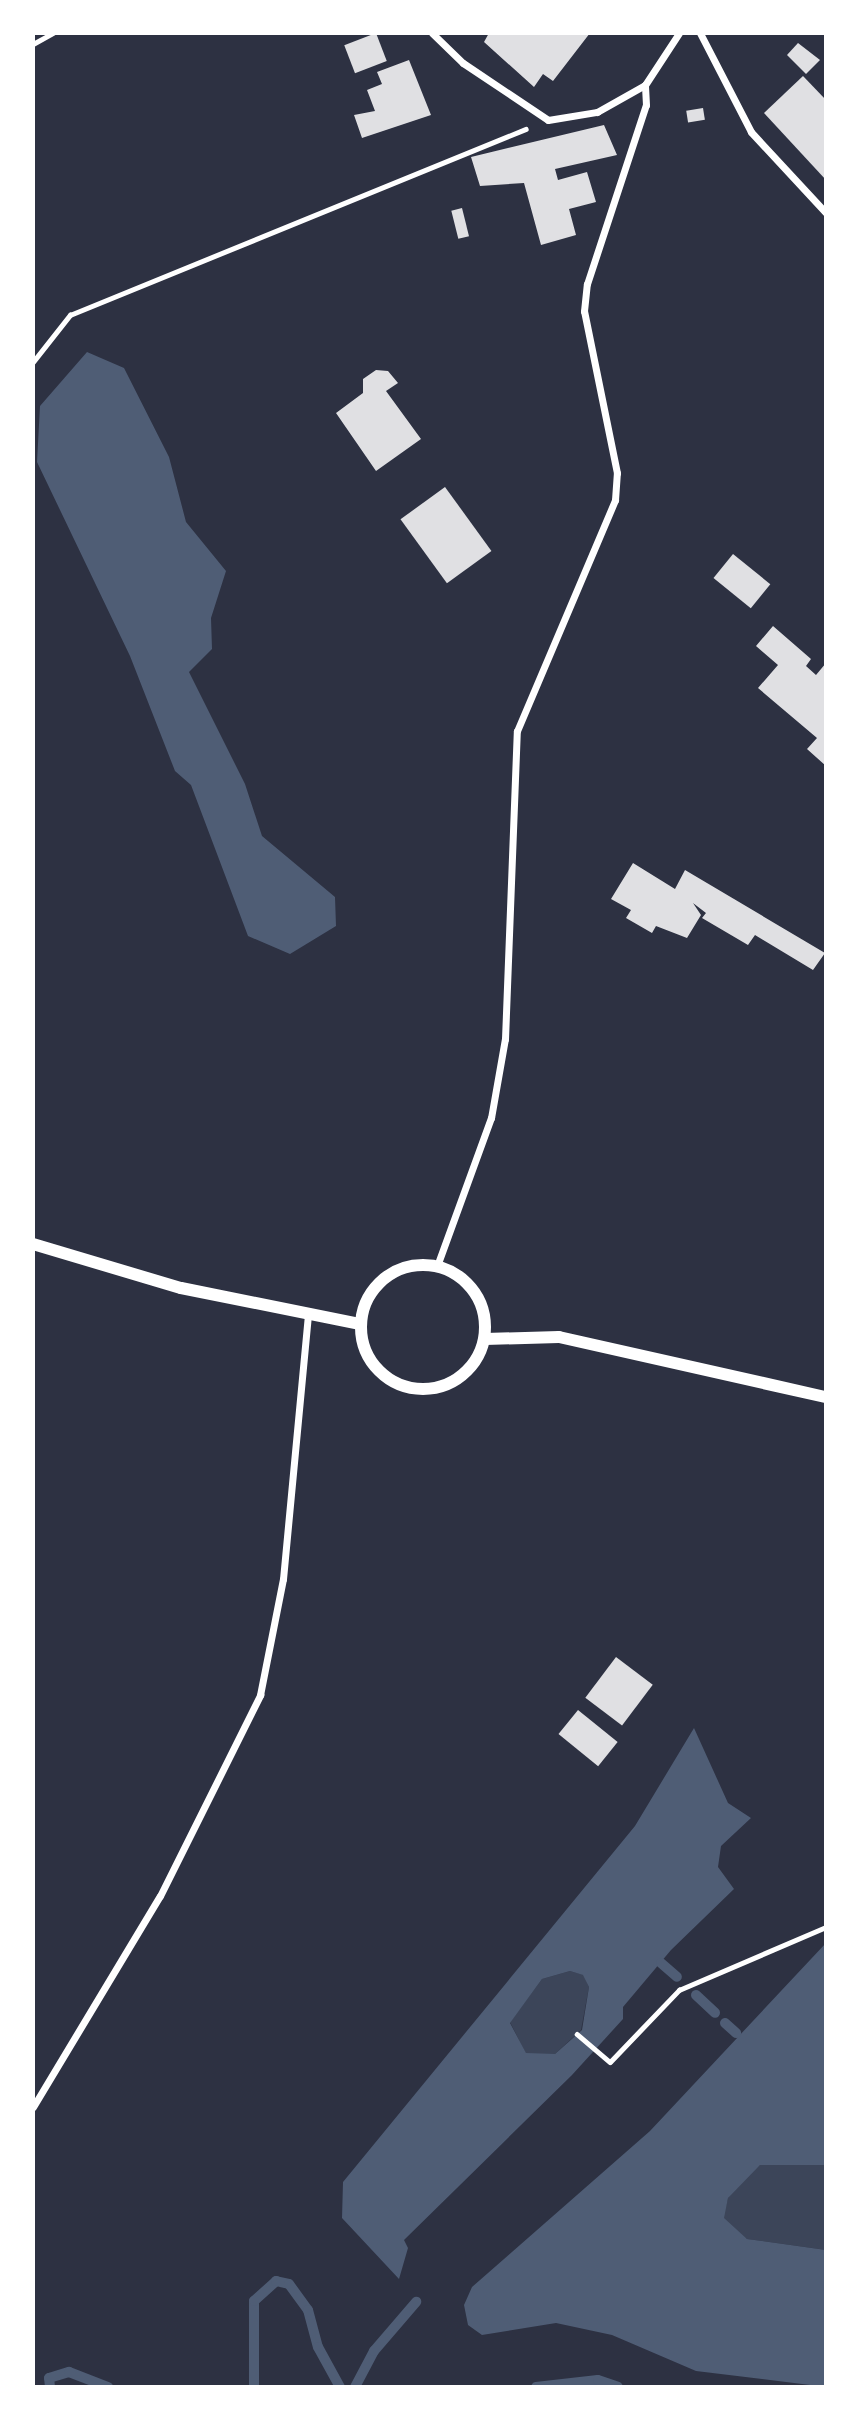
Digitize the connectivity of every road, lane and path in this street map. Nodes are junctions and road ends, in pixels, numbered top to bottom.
1 (52, 33) edge
2 (432, 33) edge
3 (678, 33) edge
4 (701, 33) edge
5 (33, 44) edge
6 (645, 86) junction
7 (548, 120) junction
8 (826, 213) edge
9 (33, 362) edge
10 (33, 1244) edge
11 (437, 1266) junction
12 (308, 1315) junction
13 (360, 1324) junction
14 (485, 1339) junction
15 (826, 1397) edge
16 (826, 1927) edge
17 (577, 2034) dead end
18 (33, 2108) edge

1 - 5 path
2 - 7 street
3 - 6 street
4 - 8 street
6 - 7 street
6 - 11 street
7 - 9 path
10 - 12 street
11 - 13 street
11 - 14 street
12 - 13 street
12 - 18 street
13 - 14 street
14 - 15 street
16 - 17 path

